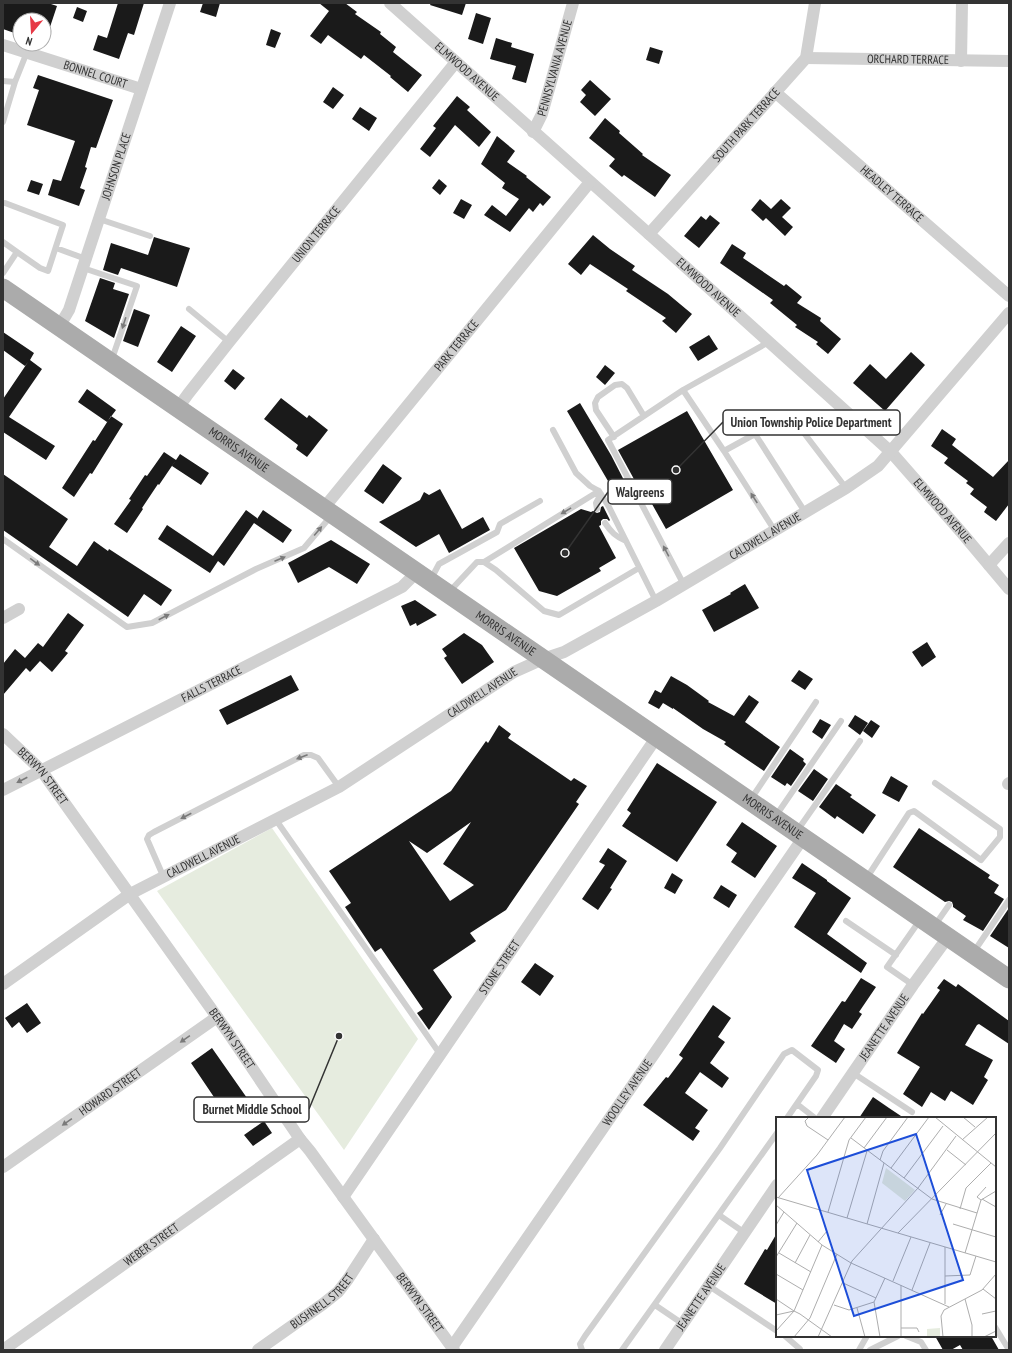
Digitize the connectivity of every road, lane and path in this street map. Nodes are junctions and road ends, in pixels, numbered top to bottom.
1 (170, 3) edge
2 (390, 3) edge
3 (573, 3) edge
4 (815, 3) edge
5 (962, 3) edge
6 (27, 52) joint
7 (806, 58) junction
8 (961, 61) junction
9 (1009, 61) edge
10 (456, 62) junction
11 (3, 80) edge
12 (15, 82) junction
13 (141, 89) junction
14 (775, 92) junction
15 (3, 122) edge
16 (534, 132) junction
17 (590, 182) junction
18 (6, 203) dead end
19 (99, 220) junction
20 (649, 234) junction
21 (150, 236) dead end
22 (3, 242) edge
23 (56, 248) junction
24 (17, 252) junction
25 (84, 263) junction
26 (3, 286) edge
27 (1009, 296) edge
28 (189, 309) dead end
29 (1009, 313) edge
30 (59, 327) junction
31 (229, 342) junction
32 (769, 342) junction
33 (111, 363) junction
34 (683, 390) junction
35 (178, 408) junction
36 (644, 416) junction
37 (553, 430) dead end
38 (755, 434) junction
39 (611, 439) junction
40 (724, 451) junction
41 (891, 452) junction
42 (846, 488) junction
43 (600, 492) junction
44 (540, 501) dead end
45 (597, 509) dead end
46 (327, 512) junction
47 (805, 512) junction
48 (605, 523) dead end
49 (775, 531) junction
50 (3, 539) edge
51 (626, 541) junction
52 (1009, 543) edge
53 (484, 562) junction
54 (989, 565) junction
55 (639, 568) junction
56 (423, 577) junction
57 (684, 585) junction
58 (1009, 589) edge
59 (448, 594) junction
60 (656, 602) junction
61 (20, 609) dead end
62 (3, 618) edge
63 (543, 659) junction
64 (816, 702) dead end
65 (841, 721) dead end
66 (3, 734) edge
67 (656, 738) junction
68 (860, 741) dead end
69 (41, 770) junction
70 (935, 783) dead end
71 (338, 787) junction
72 (3, 790) edge
73 (750, 801) junction
74 (774, 818) junction
75 (276, 820) junction
76 (800, 835) junction
77 (981, 860) junction
78 (976, 866) dead end
79 (164, 878) junction
80 (865, 880) junction
81 (130, 894) junction
82 (1009, 900) edge
83 (949, 904) dead end
84 (846, 922) dead end
85 (934, 928) junction
86 (972, 954) junction
87 (896, 955) junction
88 (1009, 979) edge
89 (3, 984) edge
90 (913, 985) junction
91 (217, 1017) junction
92 (440, 1054) junction
93 (853, 1073) junction
94 (797, 1104) junction
95 (912, 1112) dead end
96 (789, 1117) edge
97 (814, 1117) edge
98 (823, 1117) edge
99 (776, 1134) edge
100 (300, 1139) junction
101 (3, 1167) edge
102 (776, 1186) edge
103 (343, 1197) junction
104 (718, 1215) junction
105 (745, 1233) junction
106 (374, 1239) junction
107 (709, 1286) junction
108 (655, 1305) junction
109 (682, 1324) junction
110 (996, 1329) edge
111 (776, 1330) edge
112 (786, 1337) edge
113 (866, 1337) edge
114 (896, 1337) edge
115 (908, 1337) edge
116 (453, 1349) edge
117 (3, 1350) edge
118 (258, 1350) edge
119 (582, 1350) edge
120 (622, 1350) edge
121 (665, 1350) edge
122 (800, 1350) edge
123 (859, 1350) edge
124 (870, 1350) edge
125 (926, 1350) edge
126 (1009, 1350) edge

1 - 13 street, JOHNSON PLACE
2 - 10 street, ELMWOOD AVENUE
3 - 16 street, PENNSYLVANIA AVENUE
4 - 7 street
5 - 8 street
6 - 12 lane
6 - 13 street, BONNEL COURT
7 - 8 street, ORCHARD TERRACE
7 - 14 street, SOUTH PARK TERRACE
8 - 9 street, ORCHARD TERRACE
10 - 16 street, ELMWOOD AVENUE
10 - 31 street, UNION TERRACE
11 - 12 lane
12 - 15 lane
13 - 19 street, JOHNSON PLACE
14 - 20 street, SOUTH PARK TERRACE
14 - 27 street, HEADLEY TERRACE
16 - 17 street, ELMWOOD AVENUE
17 - 20 street, ELMWOOD AVENUE
17 - 46 street, PARK TERRACE
18 - 23 lane
19 - 21 lane
19 - 25 street, JOHNSON PLACE
20 - 32 street, ELMWOOD AVENUE
22 - 24 lane
23 - 24 lane
23 - 25 lane
24 - 26 lane
25 - 30 street, JOHNSON PLACE
25 -> 33 lane
26 - 30 main road, MORRIS AVENUE
28 - 31 lane
29 - 41 street, CALDWELL AVENUE
30 - 33 main road, MORRIS AVENUE
31 - 35 street, UNION TERRACE
32 - 34 lane
32 - 41 street, ELMWOOD AVENUE
33 - 35 main road, MORRIS AVENUE
34 - 36 lane
34 - 40 lane
35 - 46 main road, MORRIS AVENUE
36 - 39 lane
36 - 39 lane
37 - 43 lane
38 - 40 lane
38 - 42 lane
38 - 47 lane
57 -> 39 lane
49 -> 40 lane
41 - 42 street, CALDWELL AVENUE
41 - 54 street, ELMWOOD AVENUE
42 - 47 street, CALDWELL AVENUE
43 - 45 lane
43 - 51 lane
43 -> 53 lane
44 - 56 lane
50 -> 46 lane
46 - 56 main road, MORRIS AVENUE
47 - 49 street, CALDWELL AVENUE
48 - 51 lane
49 - 57 street, CALDWELL AVENUE
51 - 55 lane
52 - 54 street
53 - 55 lane
53 - 59 lane
54 - 58 street, ELMWOOD AVENUE
55 - 60 lane
56 - 59 main road, MORRIS AVENUE
56 - 69 street, FALLS TERRACE
57 - 60 street, CALDWELL AVENUE
59 - 63 main road, MORRIS AVENUE
60 - 63 street, CALDWELL AVENUE
61 - 62 street
63 - 67 main road, MORRIS AVENUE
63 - 71 street, CALDWELL AVENUE
64 - 73 lane
65 - 74 lane
66 - 69 street, BERWYN STREET
67 - 73 main road, MORRIS AVENUE
67 - 92 street, STONE STREET
68 - 76 lane
69 -> 72 street, FALLS TERRACE
69 - 81 street, BERWYN STREET
70 - 77 lane
71 - 75 street, CALDWELL AVENUE
71 -> 79 lane
73 - 74 main road, MORRIS AVENUE
74 - 76 main road, MORRIS AVENUE
75 - 79 street, CALDWELL AVENUE
75 - 92 lane
76 - 80 main road, MORRIS AVENUE
76 - 116 street, WOOLLEY AVENUE
77 - 78 lane
77 - 80 lane
79 - 81 street, CALDWELL AVENUE
80 - 85 main road, MORRIS AVENUE
81 - 89 street, CALDWELL AVENUE
81 - 91 street, BERWYN STREET
82 - 86 lane
83 - 85 lane
84 - 87 lane
85 - 86 main road, MORRIS AVENUE
85 - 87 lane
85 - 90 street, JEANETTE AVENUE
86 - 88 main road, MORRIS AVENUE
87 - 90 lane
90 - 93 street, JEANETTE AVENUE
91 - 100 street, BERWYN STREET
91 -> 101 street, HOWARD STREET
92 - 103 street, STONE STREET
93 - 95 lane
93 - 98 street, JEANETTE AVENUE
94 - 96 lane
94 - 97 lane
94 - 119 lane
99 - 104 lane
100 - 103 street, BERWYN STREET
100 - 117 street, WEBER STREET
102 - 105 street, JEANETTE AVENUE
103 - 106 street, BERWYN STREET
104 - 105 lane
104 - 108 lane
105 - 107 street, JEANETTE AVENUE
106 - 116 street, BERWYN STREET
106 - 118 street, BUSHNELL STREET
107 - 109 street, JEANETTE AVENUE
107 - 111 lane
108 - 109 lane
108 - 120 lane
109 - 121 street, JEANETTE AVENUE
110 - 126 lane
112 - 122 lane
113 - 123 lane
114 - 124 lane
115 - 125 lane

